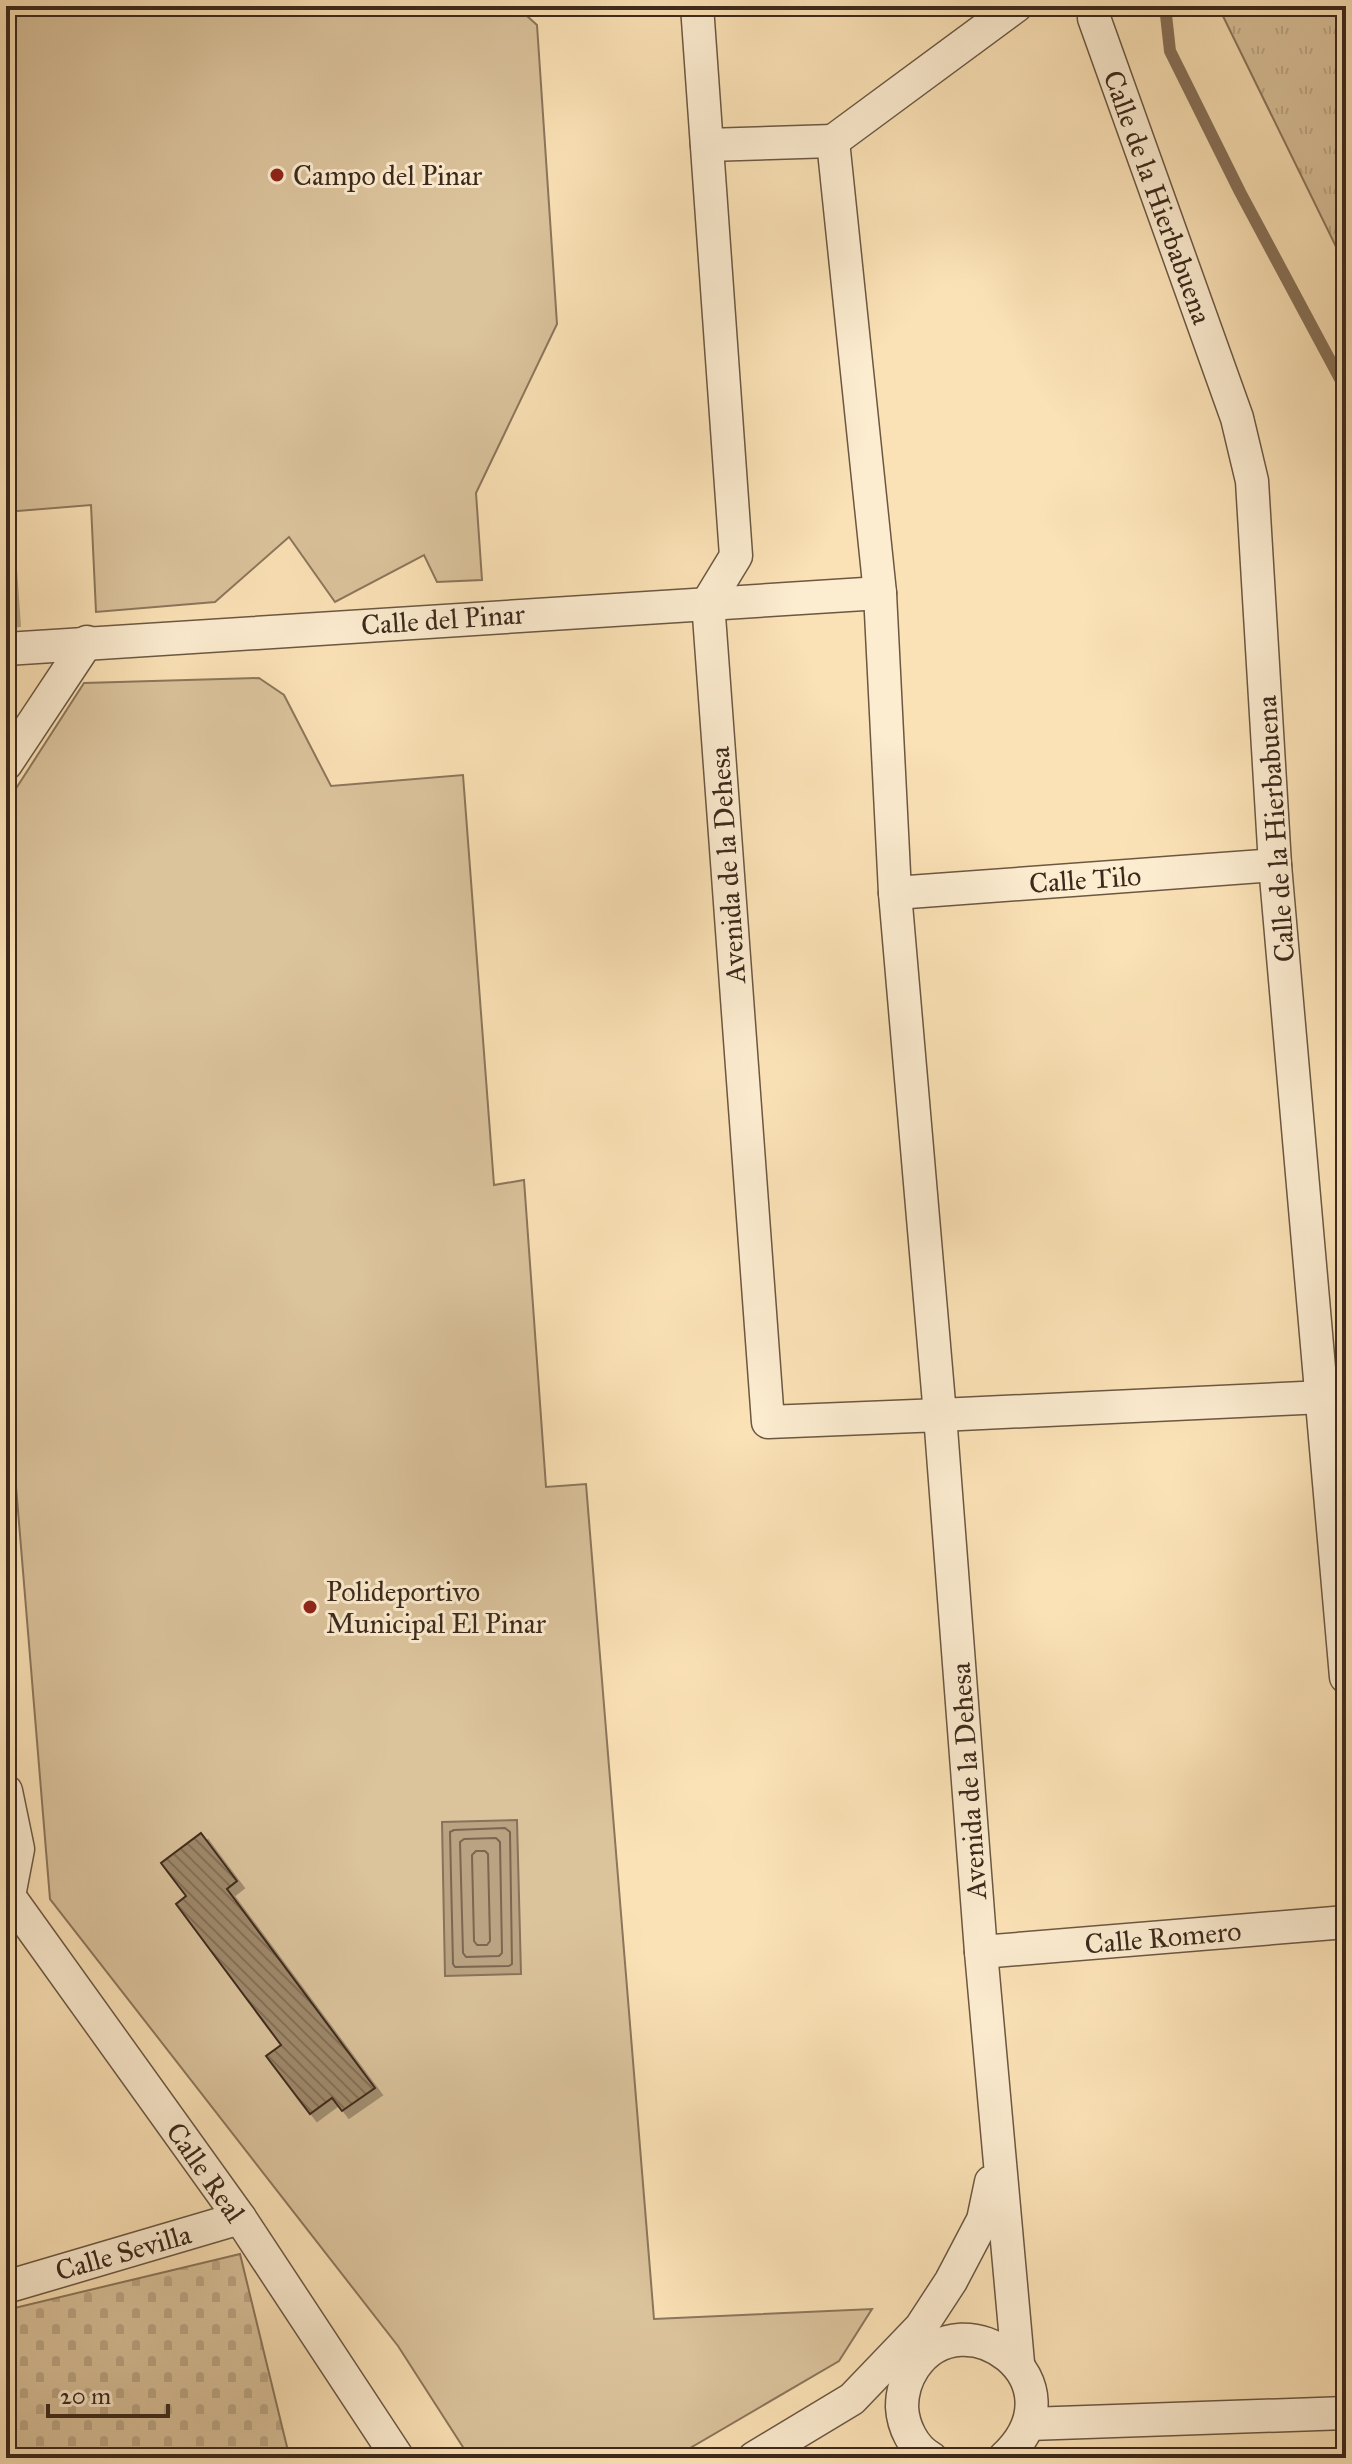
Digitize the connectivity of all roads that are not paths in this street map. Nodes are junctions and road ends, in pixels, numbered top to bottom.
1 (697, 6) edge
2 (1016, 6) edge
3 (1094, 6) edge
4 (833, 141) junction
5 (707, 145) junction
6 (880, 593) junction
7 (708, 602) junction
8 (87, 642) junction
9 (6, 649) edge
10 (6, 764) edge
11 (1275, 865) junction
12 (895, 893) junction
13 (1324, 1397) junction
14 (940, 1415) junction
15 (1346, 1677) edge
16 (6, 1791) edge
17 (7, 1894) edge
18 (1346, 1922) edge
19 (981, 1952) junction
20 (998, 2147) junction
21 (240, 2218) junction
22 (6, 2287) edge
23 (921, 2327) junction
24 (1018, 2363) junction
25 (908, 2376) junction
26 (1346, 2413) edge
27 (1029, 2424) junction
28 (917, 2457) edge
29 (398, 2458) edge
30 (754, 2458) edge
31 (1004, 2458) edge

1 - 5 street
2 - 4 street
3 - 11 street, Calle de la Hierbabuena
4 - 5 street
4 - 6 street, Avenida de la Dehesa
5 - 7 street
6 - 7 street, Calle del Pinar
6 - 12 street, Avenida de la Dehesa
7 - 8 street, Calle del Pinar
7 - 14 street, Avenida de la Dehesa
8 - 9 street, Calle del Pinar
8 - 10 street
11 - 12 street, Calle Tilo
11 - 13 street, Calle de la Hierbabuena
12 - 14 street, Avenida de la Dehesa
13 - 14 street
13 - 15 street, Calle de la Hierbabuena
14 - 19 street, Avenida de la Dehesa
16 - 17 street
17 - 21 street, Calle Real
18 - 19 street, Calle Romero
19 - 20 street, Avenida de la Dehesa
20 - 23 street, Avenida de la Dehesa
20 - 24 street, Avenida de la Dehesa
21 - 22 street, Calle Sevilla
21 - 29 street, Calle Real
23 - 25 street
23 - 30 street
24 - 25 street
24 - 27 street, Avenida de la Dehesa
25 - 28 street
26 - 27 street
27 - 31 street

